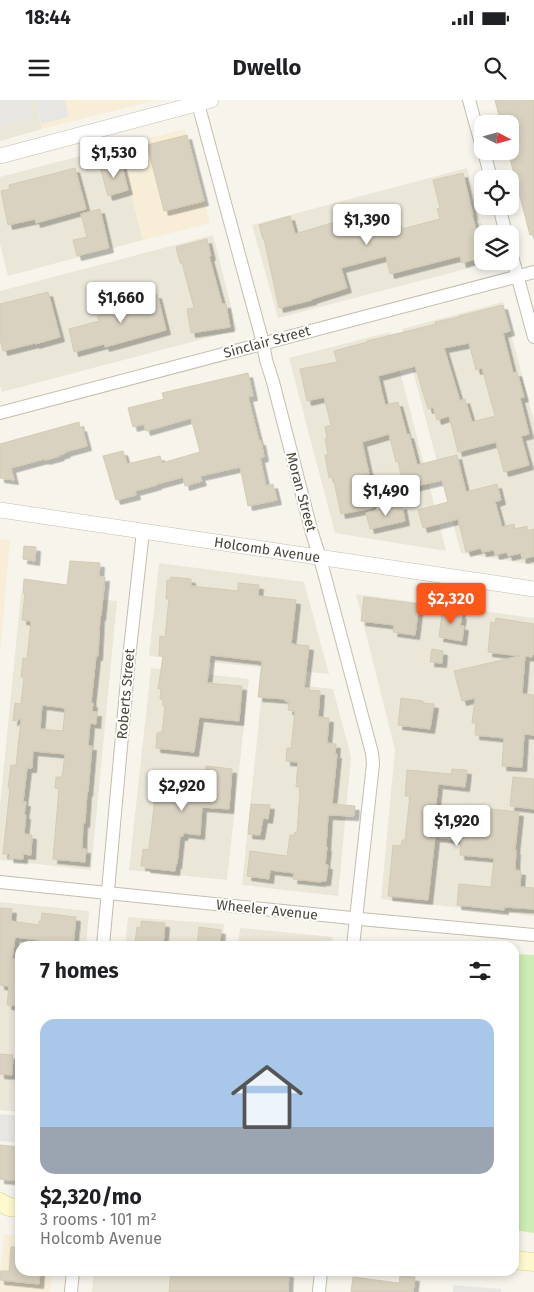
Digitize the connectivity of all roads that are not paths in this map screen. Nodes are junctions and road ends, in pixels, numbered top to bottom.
1 (469, 100) edge
2 (202, 101) edge
3 (474, 118) edge
4 (0, 156) edge
5 (516, 270) edge
6 (534, 272) edge
7 (518, 276) junction
8 (534, 337) edge
9 (263, 344) junction
10 (0, 413) edge
11 (0, 510) edge
12 (142, 531) junction
13 (320, 558) junction
14 (534, 589) edge
15 (0, 882) edge
16 (108, 893) junction
17 (356, 918) junction
18 (534, 935) edge
19 (103, 941) edge
20 (354, 941) edge
21 (519, 1260) edge
22 (534, 1262) edge
23 (73, 1276) edge
24 (321, 1276) edge
25 (71, 1292) edge
26 (319, 1292) edge

1 - 3 street
2 - 4 street
2 - 9 street, Moran Street
5 - 7 street
6 - 7 street, Sinclair Street
7 - 8 street
7 - 9 street, Sinclair Street
9 - 10 street, Sinclair Street
9 - 13 street, Moran Street
11 - 12 street, Holcomb Avenue
12 - 13 street, Holcomb Avenue
12 - 16 street, Roberts Street
13 - 14 street, Holcomb Avenue
13 - 17 street, Moran Street
15 - 16 street, Wheeler Avenue
16 - 17 street, Wheeler Avenue
16 - 19 street, Roberts Street
17 - 18 street, Wheeler Avenue
17 - 20 street, Moran Street
21 - 22 main road
23 - 25 street
24 - 26 street

